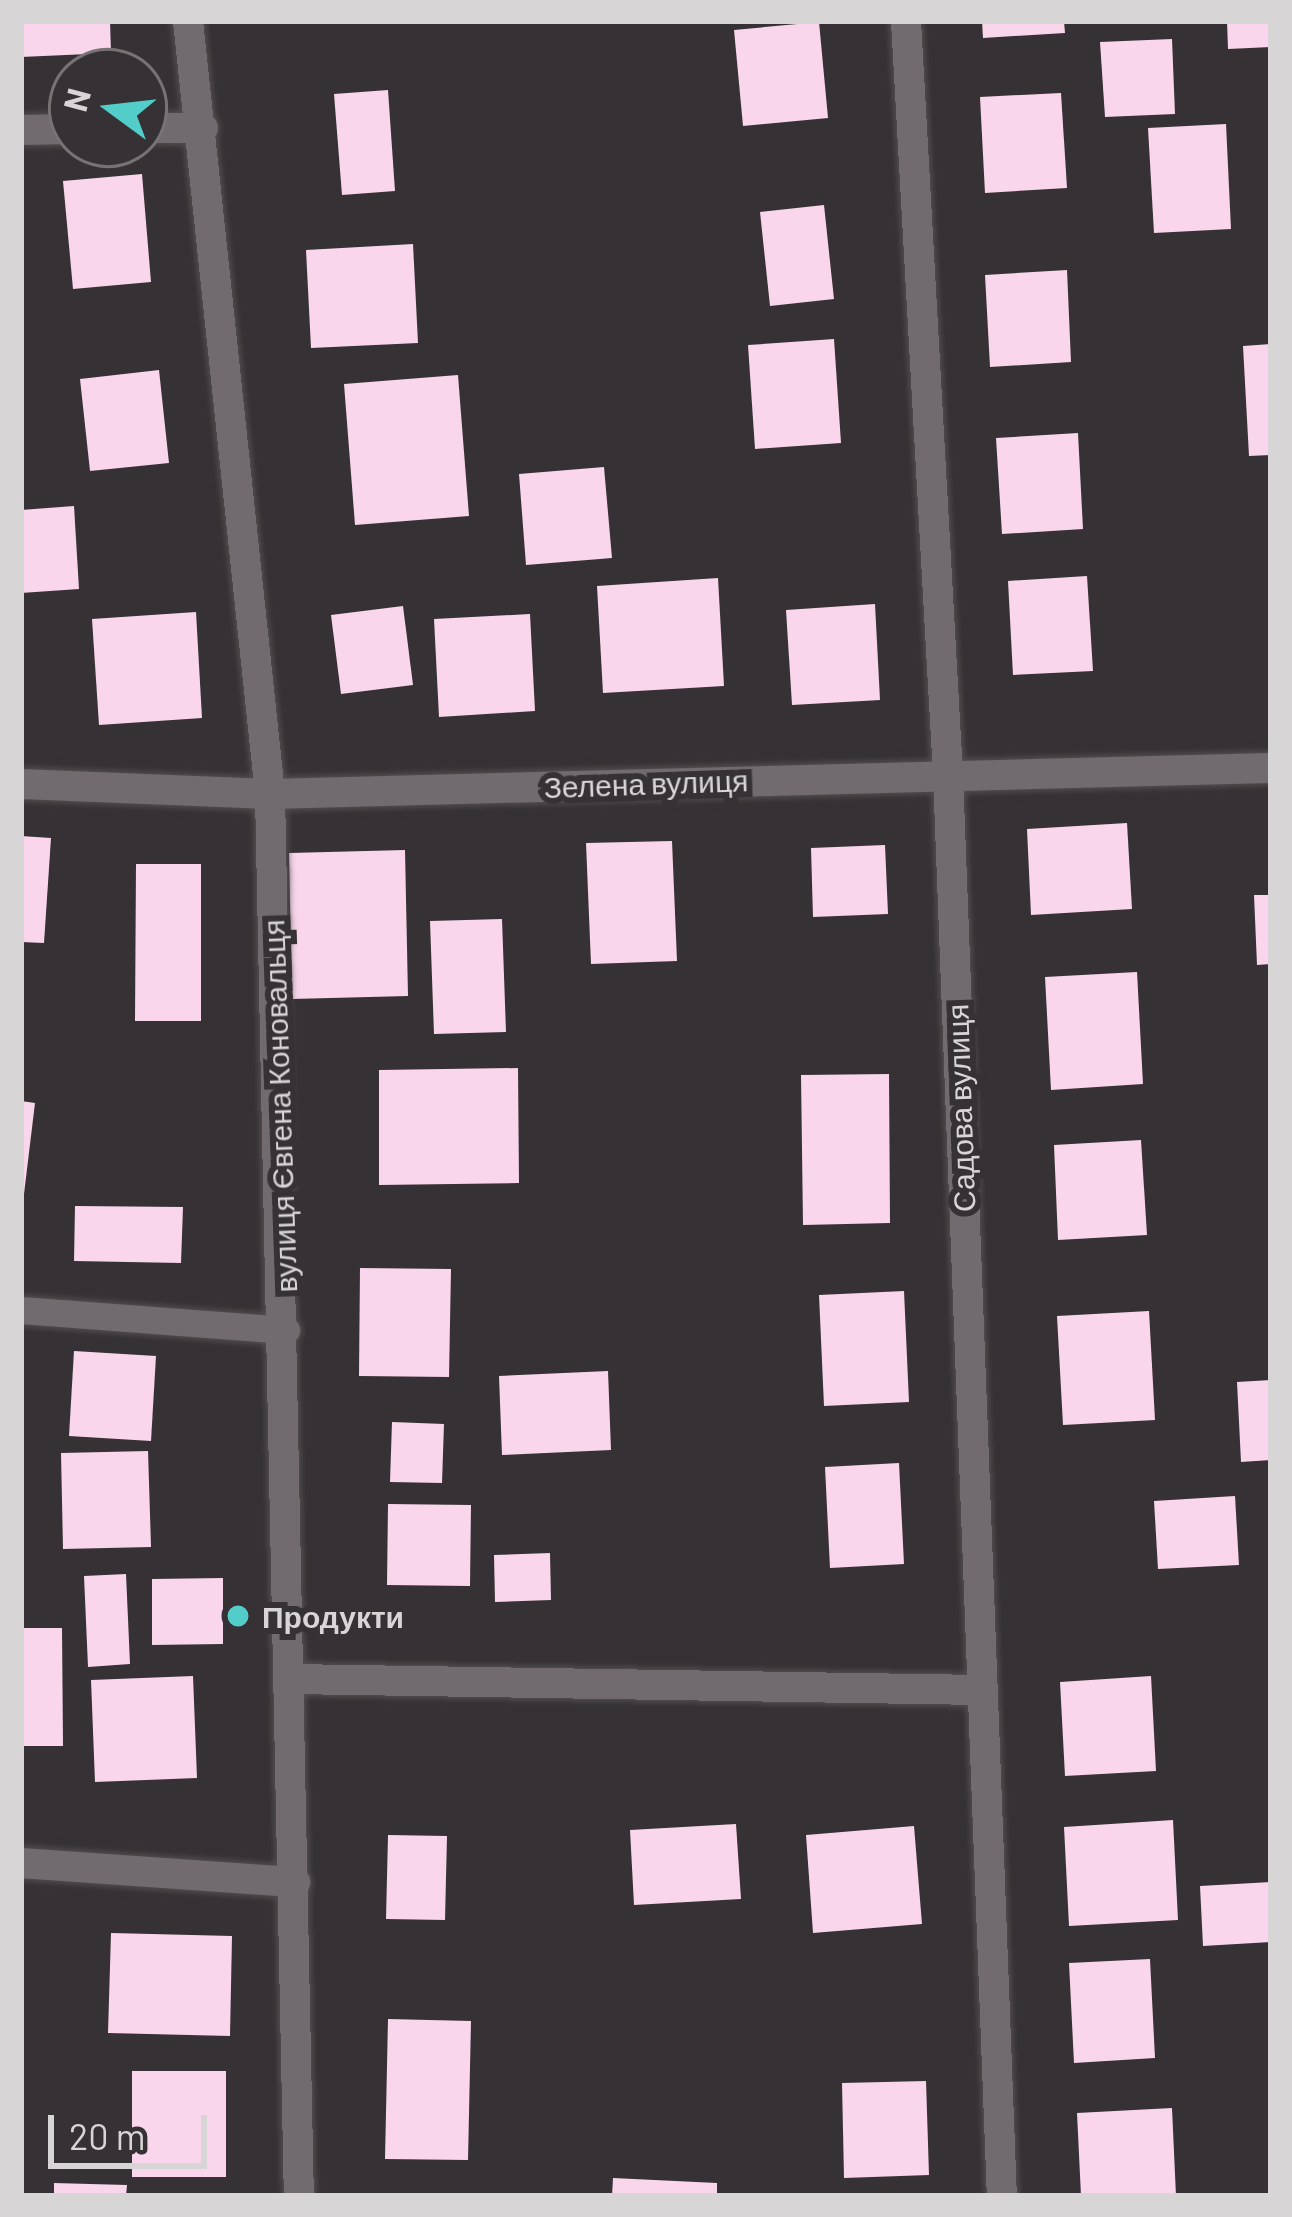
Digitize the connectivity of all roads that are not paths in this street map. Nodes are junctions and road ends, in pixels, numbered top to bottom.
1 (188, 21) edge
2 (906, 21) edge
3 (168, 128) edge
4 (203, 128) junction
5 (1271, 768) edge
6 (948, 774) junction
7 (21, 784) edge
8 (270, 794) junction
9 (21, 1310) edge
10 (286, 1330) junction
11 (290, 1678) junction
12 (982, 1690) junction
13 (21, 1863) edge
14 (296, 1882) junction
15 (299, 2196) edge
16 (1002, 2196) edge

1 - 4 street, вулиця Євгена Коновальця
2 - 6 street, Садова вулиця
3 - 4 street
4 - 8 street, вулиця Євгена Коновальця
5 - 6 street, Зелена вулиця
6 - 8 street, Зелена вулиця
6 - 12 street, Садова вулиця
7 - 8 street, Зелена вулиця
8 - 10 street, вулиця Євгена Коновальця
9 - 10 lane
10 - 11 street, вулиця Євгена Коновальця
11 - 12 street
11 - 14 street, вулиця Євгена Коновальця
12 - 16 street, Садова вулиця
13 - 14 street
14 - 15 street, вулиця Євгена Коновальця

